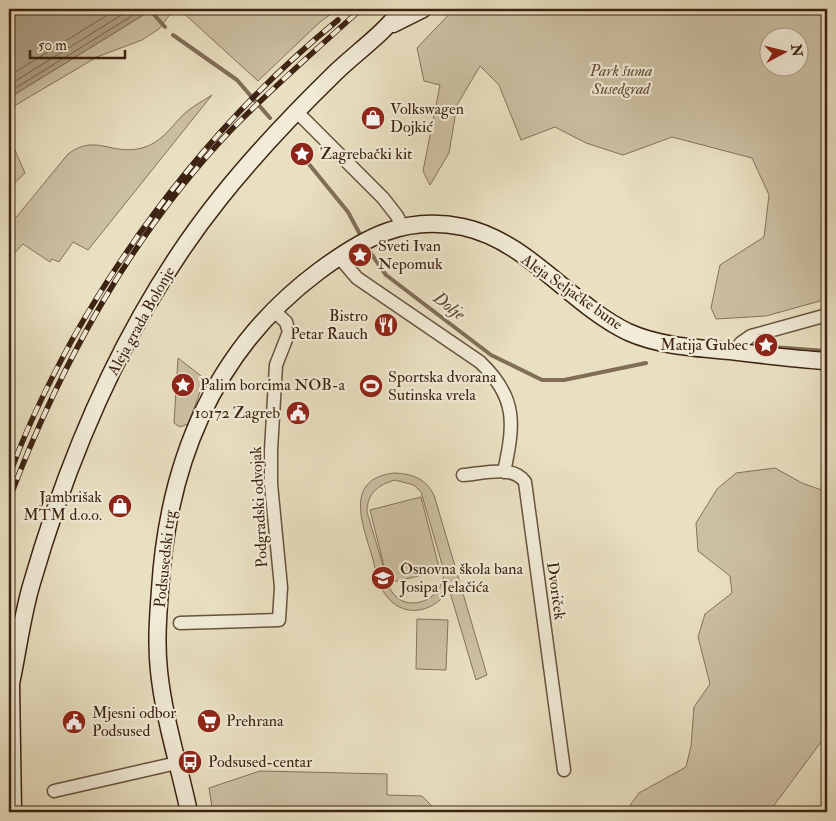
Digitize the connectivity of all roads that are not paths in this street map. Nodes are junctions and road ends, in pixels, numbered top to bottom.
1 (402, 9) edge
2 (423, 9) edge
3 (388, 26) junction
4 (297, 112) junction
5 (402, 226) junction
6 (339, 257) junction
7 (273, 310) junction
8 (827, 316) edge
9 (734, 352) junction
10 (827, 362) edge
11 (504, 472) junction
12 (463, 475) dead end
13 (180, 623) dead end
14 (10, 688) edge
15 (177, 763) junction
16 (564, 770) dead end
17 (54, 792) dead end
18 (13, 812) edge
19 (189, 812) edge

1 - 3 street, Aleja grada Bolonje
2 - 3 street, Aleja grada Bolonje
3 - 4 street, Aleja grada Bolonje
4 - 5 street
4 - 14 street, Aleja grada Bolonje
5 - 6 street, Aleja Seljačke bune
5 - 9 street, Aleja Seljačke bune
6 - 7 street, Podsusedski trg
6 - 11 street
7 - 13 street, Podgradski odvojak
7 - 15 street, Podsusedski trg
8 - 9 street
9 - 10 street, Aleja Seljačke bune
11 - 12 street, Dvoriček
11 - 16 street, Dvoriček
14 - 18 street, Aleja grada Bolonje
15 - 17 street
15 - 19 street, Podsusedski trg

